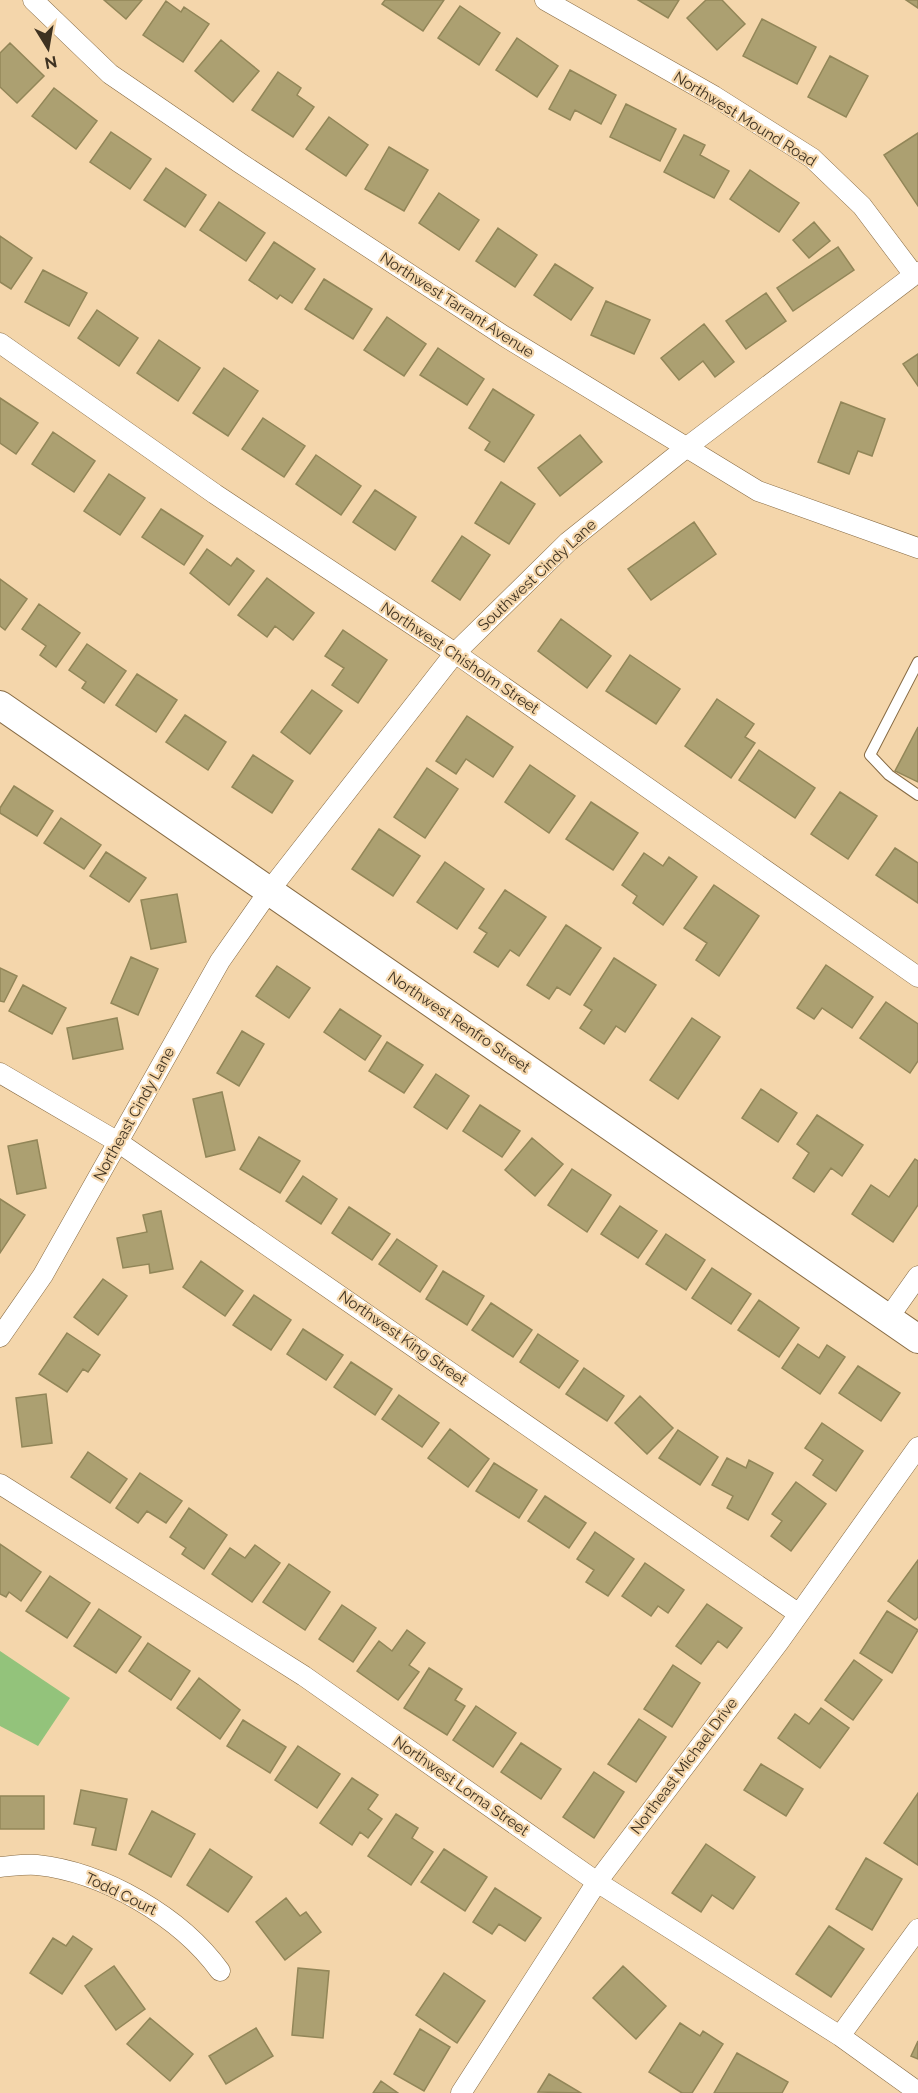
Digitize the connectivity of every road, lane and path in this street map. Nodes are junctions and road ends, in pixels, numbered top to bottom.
1 (33, 0) edge
2 (545, 0) edge
3 (916, 273) edge
4 (0, 343) edge
5 (687, 447) junction
6 (918, 548) edge
7 (455, 653) junction
8 (918, 662) edge
9 (0, 705) edge
10 (918, 795) edge
11 (269, 891) junction
12 (918, 977) edge
13 (0, 1073) edge
14 (118, 1142) junction
15 (918, 1276) edge
16 (889, 1317) junction
17 (0, 1337) edge
18 (918, 1339) edge
19 (918, 1447) edge
20 (0, 1484) edge
21 (799, 1614) junction
22 (0, 1867) edge
23 (597, 1882) junction
24 (918, 1929) edge
25 (220, 1971) dead end
26 (840, 2036) junction
27 (918, 2092) edge
28 (461, 2093) edge

1 - 5 street, Northwest Tarrant Avenue
2 - 3 street, Northwest Mound Road
3 - 5 street, Southwest Cindy Lane
4 - 7 street, Northwest Chisholm Street
5 - 6 street, Northwest Tarrant Avenue
5 - 7 street, Southwest Cindy Lane
7 - 11 street, Southwest Cindy Lane
7 - 12 street, Northwest Chisholm Street
8 - 10 lane
9 - 11 main road, Northwest Renfro Street
11 - 14 street, Northeast Cindy Lane
11 - 16 main road, Northwest Renfro Street
13 - 14 street, Northwest King Street
14 - 17 street, Northeast Cindy Lane
14 - 21 street, Northwest King Street
15 - 16 street
16 - 18 main road, Northwest Renfro Street
19 - 21 street, Northeast Michael Drive
20 - 23 street, Northwest Lorna Street
21 - 23 street, Northeast Michael Drive
22 - 25 street, Todd Court
23 - 26 street, Northwest Lorna Street
23 - 28 street, Northeast Michael Drive
24 - 26 street
26 - 27 street, Northwest Lorna Street

